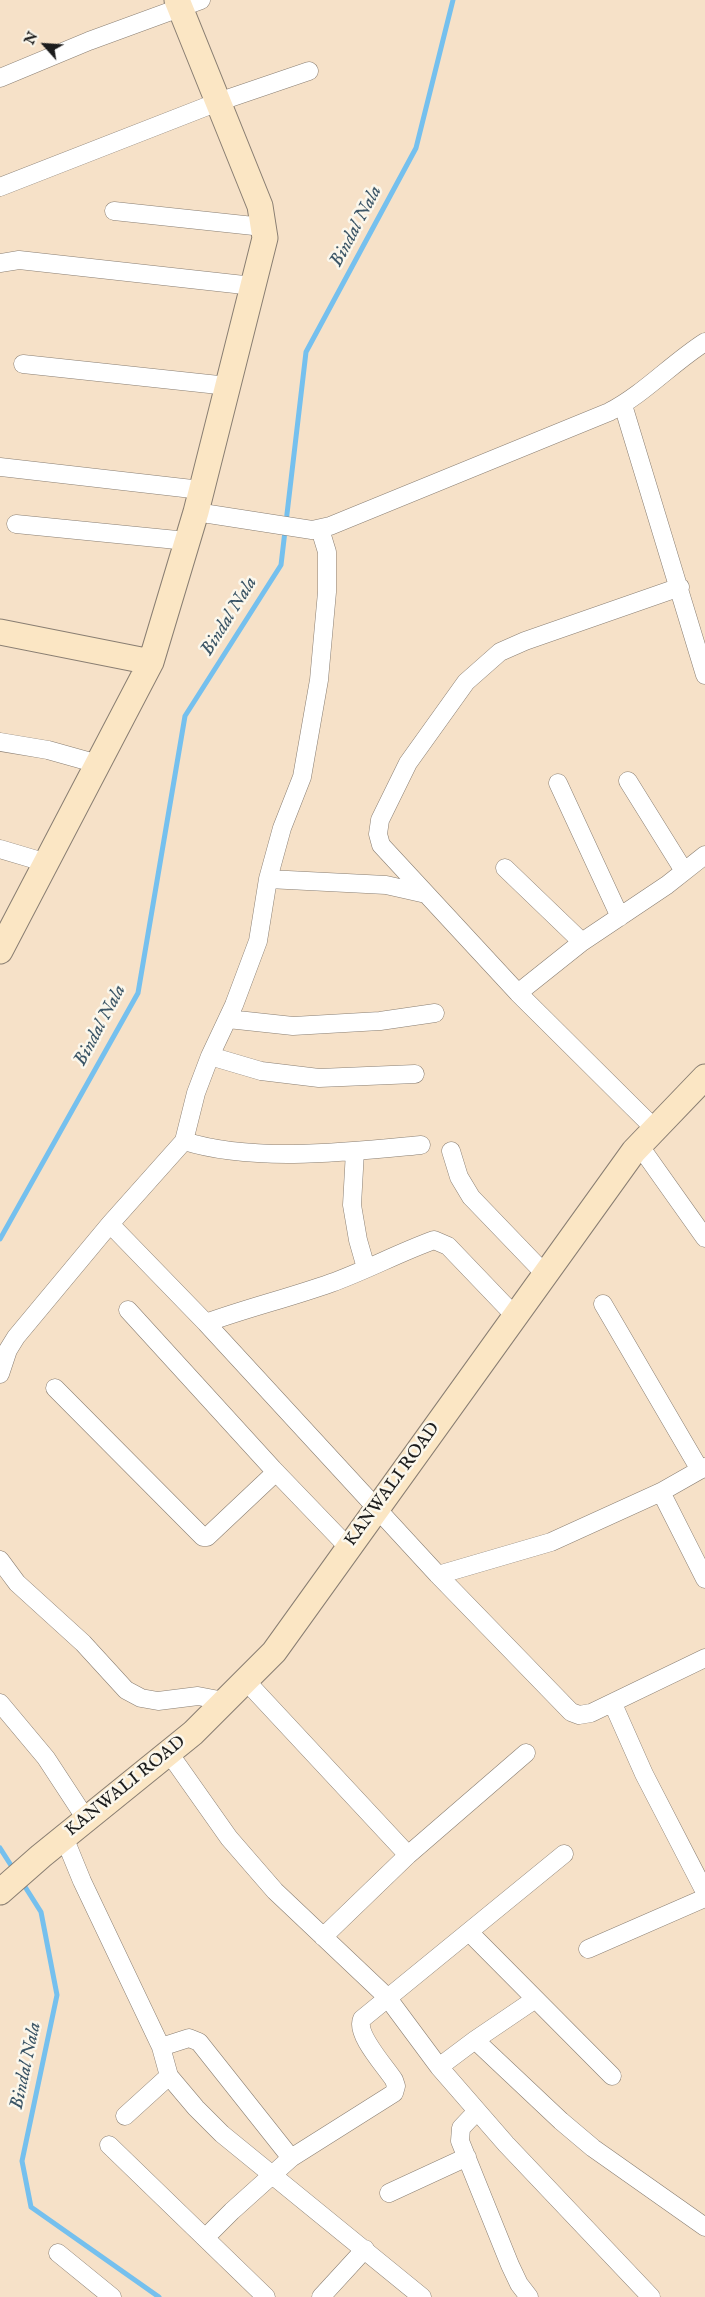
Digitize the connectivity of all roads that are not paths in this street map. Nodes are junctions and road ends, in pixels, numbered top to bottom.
1 (186, 3) edge
2 (309, 71) dead end
3 (0, 78) edge
4 (218, 102) junction
5 (0, 187) edge
6 (114, 211) dead end
7 (263, 227) junction
8 (0, 263) edge
9 (253, 286) junction
10 (705, 342) edge
11 (23, 364) dead end
12 (228, 386) junction
13 (623, 405) junction
14 (0, 467) edge
15 (199, 501) junction
16 (16, 524) dead end
17 (316, 529) junction
18 (187, 541) junction
19 (680, 587) junction
20 (0, 632) edge
21 (151, 662) junction
22 (705, 675) edge
23 (0, 742) edge
24 (98, 764) junction
25 (628, 781) dead end
26 (558, 783) dead end
27 (0, 849) edge
28 (705, 855) edge
29 (47, 863) junction
30 (504, 868) dead end
31 (684, 872) junction
32 (268, 879) junction
33 (426, 894) junction
34 (620, 917) junction
35 (582, 942) junction
36 (0, 951) edge
37 (518, 993) junction
38 (436, 1013) dead end
39 (228, 1019) junction
40 (210, 1056) junction
41 (415, 1074) dead end
42 (705, 1077) edge
43 (647, 1137) junction
44 (184, 1141) junction
45 (421, 1145) dead end
46 (355, 1151) junction
47 (451, 1151) dead end
48 (110, 1224) junction
49 (705, 1238) edge
50 (366, 1268) junction
51 (545, 1274) junction
52 (603, 1304) dead end
53 (128, 1310) dead end
54 (515, 1316) junction
55 (206, 1323) junction
56 (0, 1374) edge
57 (55, 1388) dead end
58 (702, 1468) edge
59 (276, 1472) junction
60 (661, 1492) junction
61 (376, 1508) junction
62 (348, 1547) junction
63 (0, 1560) edge
64 (438, 1576) junction
65 (705, 1579) edge
66 (705, 1658) edge
67 (246, 1681) junction
68 (224, 1701) junction
69 (0, 1703) edge
70 (613, 1704) junction
71 (169, 1753) junction
72 (526, 1753) dead end
73 (86, 1819) junction
74 (64, 1837) junction
75 (564, 1854) dead end
76 (408, 1855) junction
77 (0, 1892) edge
78 (705, 1892) edge
79 (705, 1898) edge
80 (469, 1932) junction
81 (323, 1938) junction
82 (588, 1949) dead end
83 (387, 1997) junction
84 (534, 2000) junction
85 (476, 2040) junction
86 (161, 2047) junction
87 (438, 2067) junction
88 (169, 2076) junction
89 (612, 2076) dead end
90 (477, 2111) junction
91 (125, 2116) dead end
92 (109, 2145) dead end
93 (467, 2157) junction
94 (291, 2158) junction
95 (270, 2175) junction
96 (389, 2193) dead end
97 (705, 2227) edge
98 (206, 2238) junction
99 (365, 2248) junction
100 (58, 2254) dead end
101 (112, 2297) edge
102 (266, 2297) edge
103 (321, 2297) edge
104 (422, 2297) edge
105 (529, 2297) edge
106 (651, 2297) edge

1 - 3 street
1 - 4 street
2 - 4 street
4 - 5 street
4 - 7 street
6 - 7 street
7 - 9 street
8 - 9 street
9 - 12 street
10 - 13 street
11 - 12 street
12 - 15 street
13 - 17 street
13 - 19 street
14 - 15 street
15 - 17 street
15 - 18 street
16 - 18 street
17 - 32 street
18 - 21 street
19 - 22 street
19 - 33 street
20 - 21 street
21 - 24 street
23 - 24 street
24 - 29 street
25 - 31 street
26 - 34 street
27 - 29 street
28 - 31 street
29 - 36 street
30 - 35 street
31 - 34 street
32 - 33 street
32 - 39 street
33 - 37 street
34 - 35 street
35 - 37 street
37 - 43 street
38 - 39 street
39 - 40 street
40 - 41 street
40 - 44 street
42 - 43 street, KANWALI ROAD
43 - 49 street
43 - 51 street, KANWALI ROAD
44 - 46 street
44 - 48 street
45 - 46 street
46 - 50 street
47 - 51 street
48 - 55 street
48 - 56 street
50 - 54 street
50 - 55 street
51 - 54 street, KANWALI ROAD
52 - 58 street
53 - 59 street
54 - 61 street, KANWALI ROAD
55 - 61 street
57 - 59 street
58 - 60 street
59 - 62 street
60 - 64 street
60 - 65 street
61 - 62 street, KANWALI ROAD
61 - 64 street
62 - 67 street, KANWALI ROAD
63 - 68 street
64 - 70 street
66 - 70 street
67 - 68 street, KANWALI ROAD
67 - 76 street
68 - 71 street, KANWALI ROAD
69 - 73 street
70 - 78 street
71 - 73 street, KANWALI ROAD
71 - 81 street
72 - 76 street
73 - 74 street, KANWALI ROAD
74 - 77 street, KANWALI ROAD
74 - 86 street
75 - 80 street
76 - 81 street
79 - 82 street
80 - 83 street
80 - 84 street
81 - 83 street
83 - 87 street
83 - 94 street
84 - 85 street
84 - 89 street
85 - 87 street
85 - 97 street
86 - 88 street
86 - 94 street
87 - 90 street
88 - 91 street
88 - 95 street
90 - 93 street
90 - 106 street
92 - 98 street
93 - 96 street
93 - 105 street
94 - 95 street
95 - 98 street
95 - 99 street
98 - 102 street
99 - 103 street
99 - 104 street
100 - 101 street

